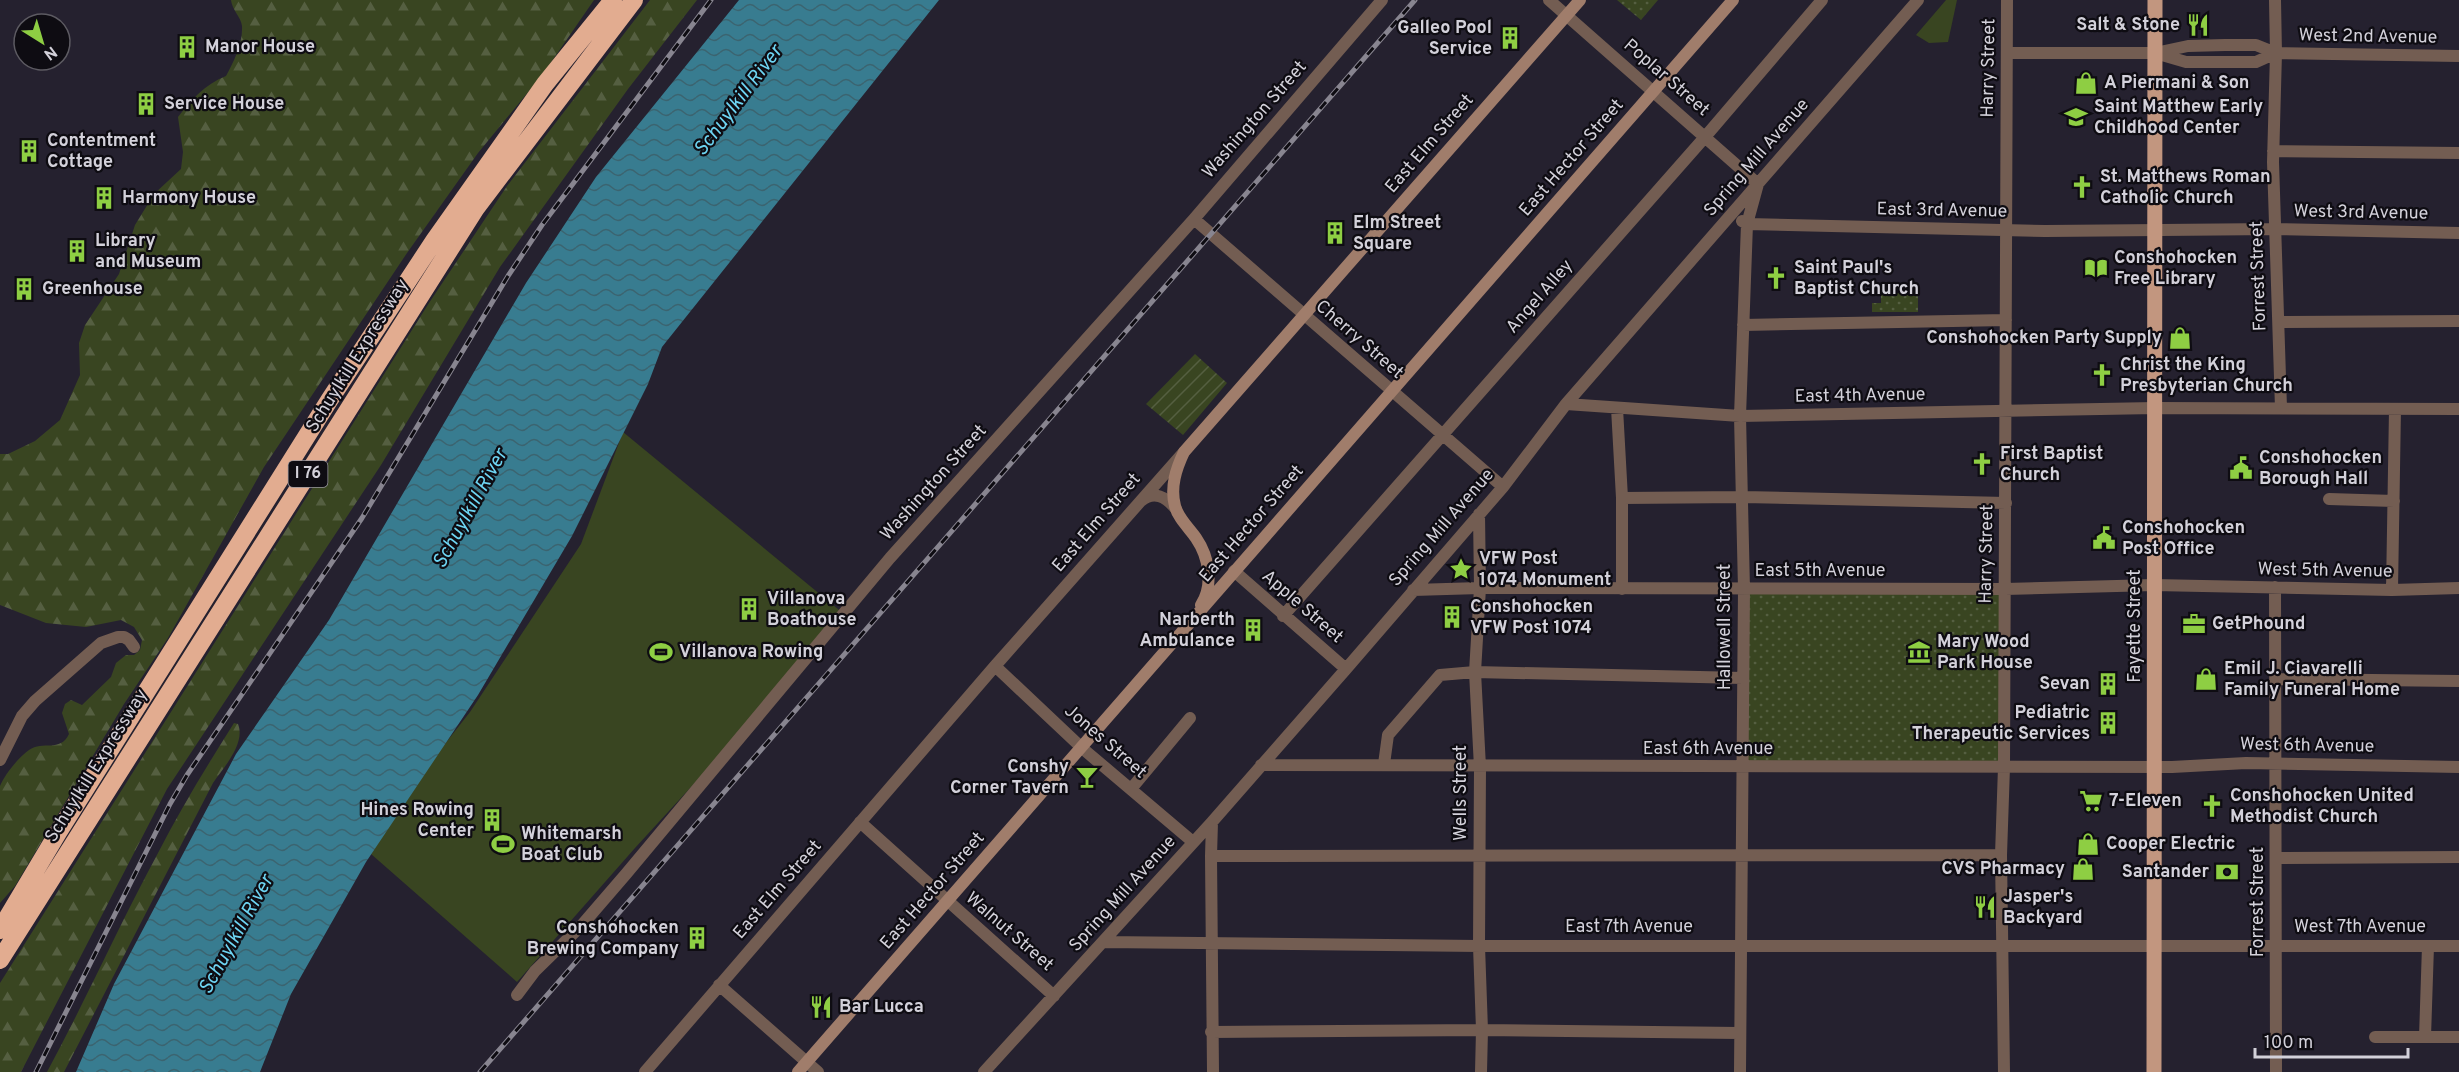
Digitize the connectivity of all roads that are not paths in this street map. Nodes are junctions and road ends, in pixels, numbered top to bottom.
1 (613, 0) edge
2 (634, 0) edge
3 (1382, 0) edge
4 (1549, 0) edge
5 (1580, 0) edge
6 (1733, 0) edge
7 (1822, 0) edge
8 (1918, 0) edge
9 (2007, 0) edge
10 (2155, 0) edge
11 (2275, 0) edge
12 (1566, 15) junction
13 (2007, 53) junction
14 (2155, 53) junction
15 (2276, 53) junction
16 (2459, 56) edge
17 (1654, 92) junction
18 (1705, 137) junction
19 (2273, 151) junction
20 (2459, 153) edge
21 (1758, 184) junction
22 (1732, 214) junction
23 (1194, 219) junction
24 (1747, 224) junction
25 (2276, 229) junction
26 (2005, 230) junction
27 (2154, 232) junction
28 (2459, 233) edge
29 (1304, 316) junction
30 (2006, 320) junction
31 (2459, 321) edge
32 (2280, 322) junction
33 (1743, 325) junction
34 (1392, 392) junction
35 (1566, 404) junction
36 (1617, 408) junction
37 (2155, 408) junction
38 (2281, 408) junction
39 (2395, 409) junction
40 (2459, 409) edge
41 (2006, 412) junction
42 (1740, 416) junction
43 (1442, 435) junction
44 (1184, 452) junction
45 (1503, 487) junction
46 (1743, 497) junction
47 (1622, 498) junction
48 (2329, 499) dead end
49 (2394, 501) junction
50 (2006, 503) junction
51 (1136, 506) junction
52 (1176, 509) junction
53 (1479, 514) junction
54 (1206, 557) junction
55 (1234, 572) junction
56 (2154, 585) junction
57 (2275, 587) junction
58 (1480, 588) junction
59 (2459, 588) edge
60 (1622, 589) junction
61 (1744, 589) junction
62 (2005, 589) junction
63 (1413, 590) junction
64 (2392, 590) junction
65 (1283, 616) junction
66 (1185, 629) junction
67 (134, 647) dead end
68 (995, 666) junction
69 (1346, 669) junction
70 (1475, 672) junction
71 (1743, 678) junction
72 (2275, 679) junction
73 (2459, 681) edge
74 (1190, 718) dead end
75 (1082, 748) junction
76 (0, 760) edge
77 (2274, 763) junction
78 (1384, 764) junction
79 (1261, 765) junction
80 (1480, 767) junction
81 (1743, 767) junction
82 (2004, 767) junction
83 (2155, 767) junction
84 (2459, 767) edge
85 (1131, 789) junction
86 (860, 822) junction
87 (1212, 822) junction
88 (1193, 842) junction
89 (1479, 855) junction
90 (2001, 855) junction
91 (1211, 856) junction
92 (1741, 856) junction
93 (2459, 857) edge
94 (2276, 858) junction
95 (947, 902) junction
96 (0, 930) edge
97 (1104, 942) junction
98 (1212, 942) junction
99 (1742, 945) junction
100 (2276, 945) junction
101 (1479, 946) junction
102 (2154, 946) junction
103 (2428, 946) junction
104 (2459, 946) edge
105 (2002, 947) junction
106 (0, 960) edge
107 (719, 985) junction
108 (517, 995) dead end
109 (1054, 996) junction
110 (1482, 1030) junction
111 (1211, 1032) junction
112 (1739, 1033) junction
113 (2375, 1037) dead end
114 (2425, 1037) junction
115 (2459, 1037) edge
116 (802, 1067) edge
117 (645, 1072) edge
118 (818, 1072) edge
119 (984, 1072) edge
120 (1213, 1072) edge
121 (1480, 1072) edge
122 (1740, 1072) edge
123 (2004, 1072) edge
124 (2154, 1072) edge
125 (2276, 1072) edge

1 - 96 highway, Schuylkill Expressway / I 76
2 - 106 highway, Schuylkill Expressway / I 76
3 - 23 street, Washington Street
4 - 12 street, Poplar Street
5 - 12 main road, East Elm Street
6 - 17 main road, East Hector Street
7 - 18 street, Angel Alley
8 - 21 street, Spring Mill Avenue
9 - 13 street, Harry Street
10 - 14 main road, Fayette Street
11 - 15 street, Forrest Street
12 - 17 street, Poplar Street
12 - 29 main road, East Elm Street
13 - 14 street
13 - 26 street, Harry Street
14 - 15 street, West 2nd Avenue
14 - 15 street, West 2nd Avenue
14 - 27 main road, Fayette Street
15 - 16 street, West 2nd Avenue
15 - 19 street, Forrest Street
17 - 18 street, Poplar Street
17 - 34 main road, East Hector Street
18 - 21 street, Poplar Street
18 - 43 street, Angel Alley
19 - 20 street
19 - 25 street, Forrest Street
21 - 22 street, Spring Mill Avenue
21 - 24 street, Hallowell Street
22 - 24 street
22 - 35 street, Spring Mill Avenue
23 - 29 street, Cherry Street
23 - 108 street, Washington Street
24 - 26 street, East 3rd Avenue
24 - 33 street, Hallowell Street
25 - 27 street, West 3rd Avenue
25 - 28 street, West 3rd Avenue
25 - 32 street, Forrest Street
26 - 27 street, East 3rd Avenue
26 - 30 street, Harry Street
27 - 37 main road, Fayette Street
29 - 34 street, Cherry Street
29 - 44 main road, East Elm Street
30 - 33 street
30 - 41 street, Harry Street
31 - 32 street
32 - 38 street, Forrest Street
33 - 42 street, Hallowell Street
34 - 43 street, Cherry Street
34 - 55 main road, East Hector Street
35 - 36 street, East 4th Avenue
35 - 45 street, Spring Mill Avenue
36 - 42 street, East 4th Avenue
36 - 47 street
37 - 38 street, East 4th Avenue
37 - 41 street, East 4th Avenue
37 - 56 main road, Fayette Street
38 - 39 street, East 4th Avenue
39 - 40 street, East 4th Avenue
39 - 49 street
41 - 42 street, East 4th Avenue
41 - 50 street, Harry Street
42 - 46 street, Hallowell Street
43 - 45 street, Cherry Street
43 - 65 street, Angel Alley
44 - 51 street, East Elm Street
44 - 52 main road
45 - 53 street, Spring Mill Avenue
46 - 47 street
46 - 50 street
46 - 61 street, Hallowell Street
47 - 60 street
48 - 49 street
49 - 64 street
50 - 62 street, Harry Street
51 - 52 street
51 - 68 street, East Elm Street
52 - 54 main road
53 - 58 street, Wells Street
53 - 63 street, Spring Mill Avenue
54 - 55 main road
54 - 66 main road
55 - 65 street, Apple Street
55 - 66 main road, East Hector Street
56 - 57 street, West 5th Avenue
56 - 62 street, East 5th Avenue
56 - 83 main road, Fayette Street
57 - 64 street, West 5th Avenue
57 - 72 street, Forrest Street
58 - 60 street, East 5th Avenue
58 - 63 street, East 5th Avenue
58 - 70 street, Wells Street
59 - 64 street, West 5th Avenue
60 - 61 street, East 5th Avenue
61 - 62 street, East 5th Avenue
61 - 71 street, Hallowell Street
62 - 82 street, Harry Street
63 - 69 street, Spring Mill Avenue
65 - 69 street, Apple Street
66 - 75 main road, East Hector Street
67 - 76 street
68 - 75 street, Jones Street
68 - 86 street, East Elm Street
69 - 79 street, Spring Mill Avenue
70 - 71 street
70 - 78 street
70 - 80 street, Wells Street
71 - 81 street, Hallowell Street
72 - 73 street
72 - 77 street, Forrest Street
74 - 85 street
75 - 85 street, Jones Street
75 - 95 main road, East Hector Street
77 - 83 street, West 6th Avenue
77 - 84 street, West 6th Avenue
77 - 94 street, Forrest Street
78 - 79 street, East 6th Avenue
78 - 80 street, East 6th Avenue
79 - 87 street, Spring Mill Avenue
80 - 81 street, East 6th Avenue
80 - 89 street, Wells Street
81 - 82 street, East 6th Avenue
81 - 92 street, Hallowell Street
82 - 83 street, East 6th Avenue
82 - 90 street, Harry Street
83 - 102 main road, Fayette Street
85 - 88 street, Jones Street
86 - 95 street, Walnut Street
86 - 107 street, East Elm Street
87 - 88 street, Spring Mill Avenue
87 - 91 street
88 - 97 street, Spring Mill Avenue
89 - 91 street
89 - 92 street
89 - 101 street, Wells Street
90 - 92 street
90 - 105 street, Harry Street
91 - 98 street
92 - 99 street, Hallowell Street
93 - 94 street
94 - 100 street, Forrest Street
95 - 109 street, Walnut Street
95 - 116 main road, East Hector Street
97 - 98 street, East 7th Avenue
97 - 109 street, Spring Mill Avenue
98 - 101 street, East 7th Avenue
98 - 111 street
99 - 101 street, East 7th Avenue
99 - 105 street, East 7th Avenue
99 - 112 street, Hallowell Street
100 - 102 street, West 7th Avenue
100 - 103 street, West 7th Avenue
100 - 125 street, Forrest Street
101 - 110 street, Wells Street
102 - 105 street, East 7th Avenue
102 - 124 main road, Fayette Street
103 - 104 street, West 7th Avenue
103 - 114 street
105 - 123 street, Harry Street
107 - 116 street
107 - 117 street, East Elm Street
109 - 119 street, Spring Mill Avenue
110 - 111 street
110 - 112 street
110 - 121 street, Wells Street
111 - 120 street
112 - 122 street, Hallowell Street
113 - 114 street
114 - 115 street
116 - 118 street

